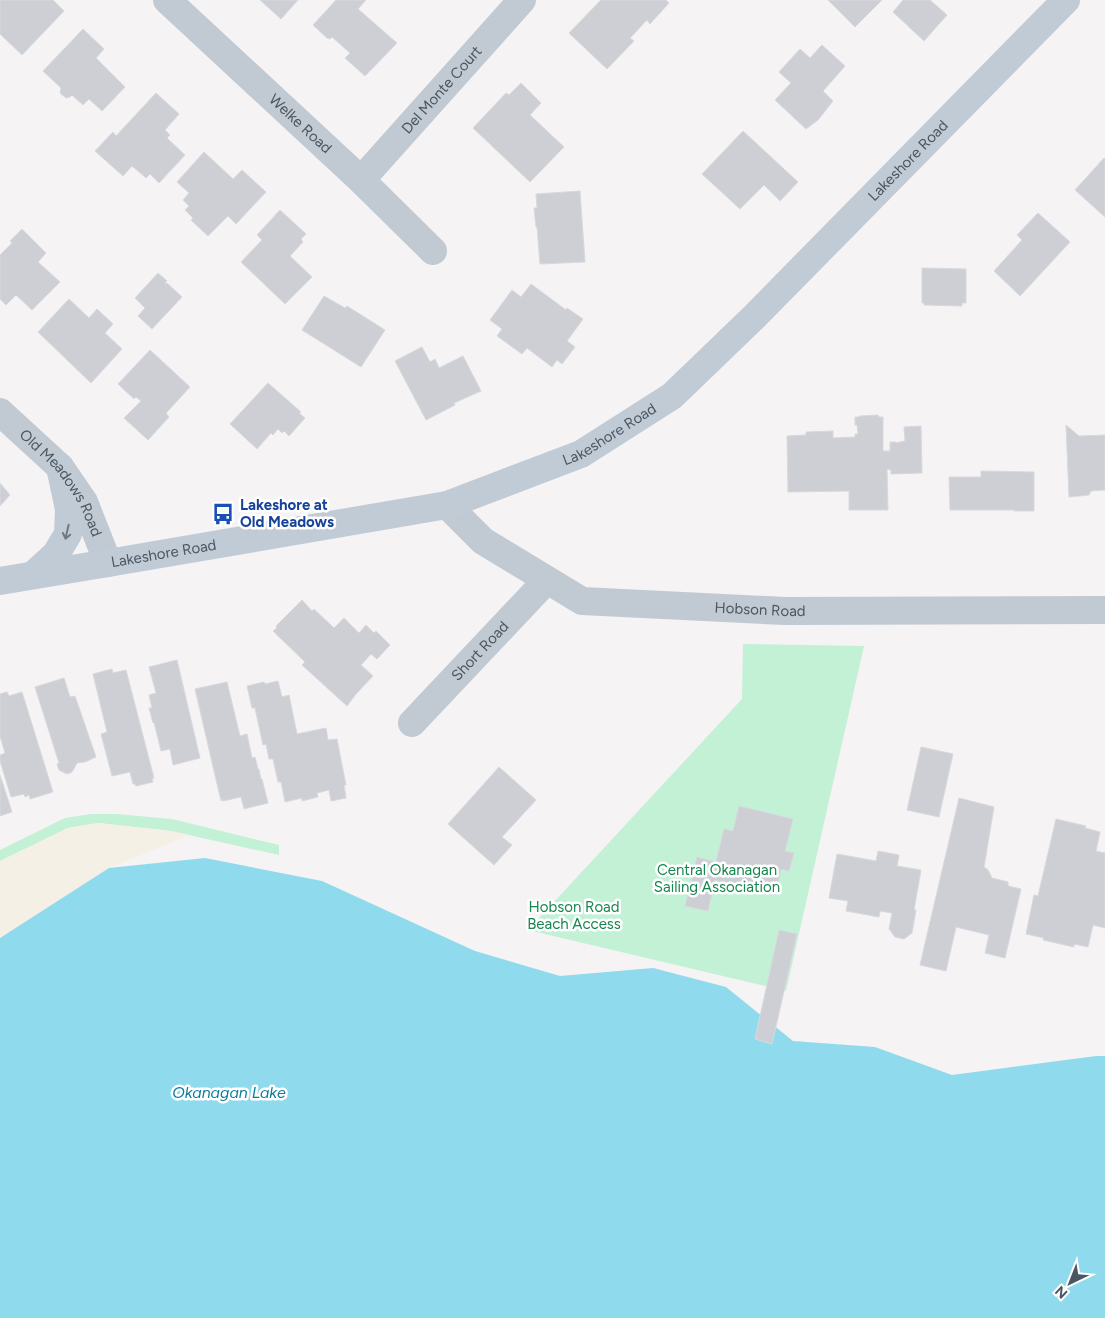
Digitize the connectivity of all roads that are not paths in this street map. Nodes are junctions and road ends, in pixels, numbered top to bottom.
1 (167, 0) edge
2 (522, 0) edge
3 (1066, 0) edge
4 (361, 180) junction
5 (433, 251) dead end
6 (0, 412) edge
7 (60, 467) junction
8 (447, 505) junction
9 (108, 564) junction
10 (34, 575) junction
11 (548, 580) junction
12 (0, 581) edge
13 (1105, 610) edge
14 (412, 723) dead end

1 - 4 street, Welke Road
2 - 4 street, Del Monte Court
3 - 8 main road, Lakeshore Road
4 - 5 street, Welke Road
6 - 7 street, Old Meadows Road
7 - 9 street, Old Meadows Road
7 -> 10 main road
8 - 9 main road, Lakeshore Road
8 - 11 street, Hobson Road
9 - 10 main road, Lakeshore Road
10 - 12 main road, Lakeshore Road
11 - 13 street, Hobson Road
11 - 14 street, Short Road

